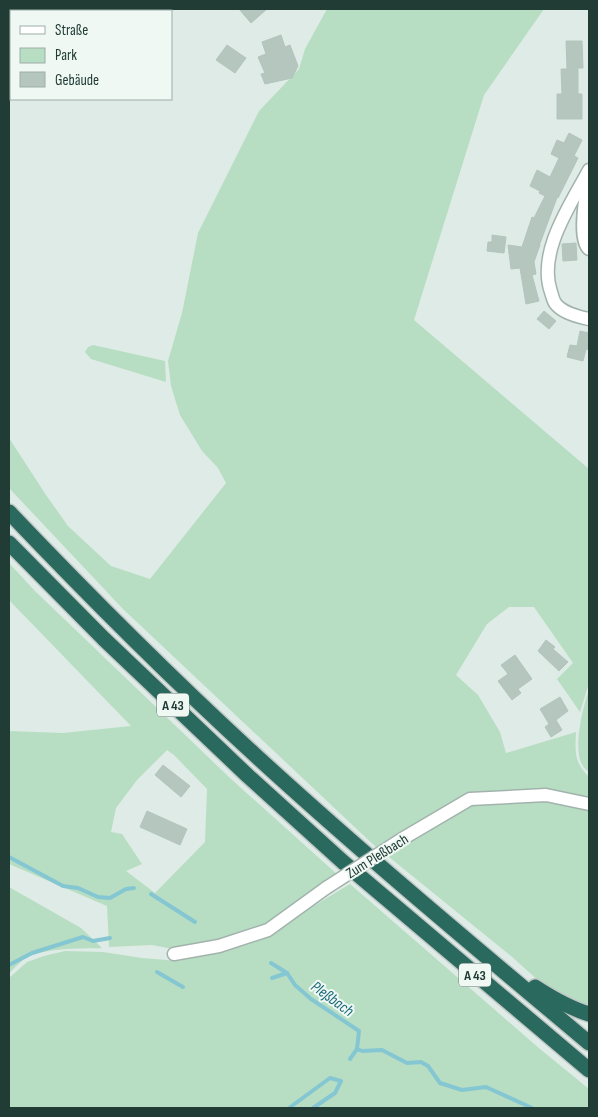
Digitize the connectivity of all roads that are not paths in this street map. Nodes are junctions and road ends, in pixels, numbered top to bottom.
1 (589, 170) edge
2 (589, 175) edge
3 (589, 249) edge
4 (589, 319) edge
5 (9, 512) edge
6 (9, 543) edge
7 (589, 804) edge
8 (458, 934) junction
9 (174, 954) dead end
10 (589, 1014) edge
11 (589, 1043) edge
12 (589, 1070) edge

1 - 4 street
2 - 3 street
5 - 8 highway, A 43
6 - 12 highway, A 43
7 - 9 street, Zum Pleßbach, bridge
8 - 10 highway
8 - 11 highway, A 43

